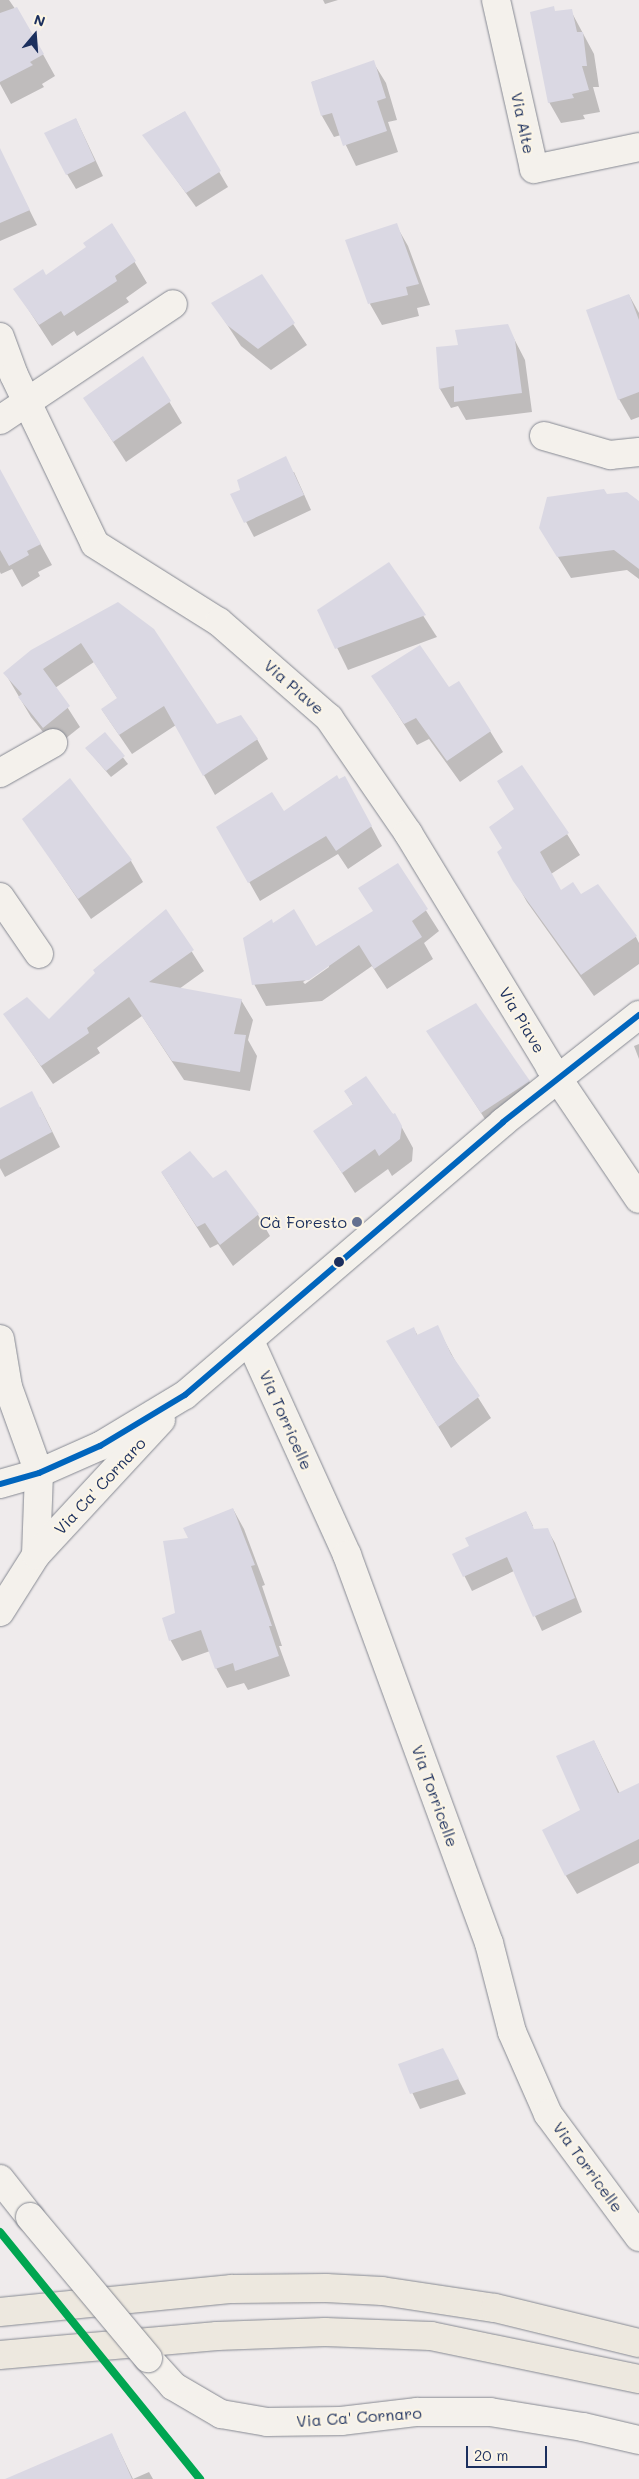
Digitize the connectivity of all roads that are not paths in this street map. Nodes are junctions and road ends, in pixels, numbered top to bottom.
1 (496, 0) edge
2 (639, 147) edge
3 (173, 304) dead end
4 (0, 338) edge
5 (27, 402) junction
6 (0, 420) edge
7 (544, 436) dead end
8 (639, 452) edge
9 (53, 743) dead end
10 (0, 774) edge
11 (0, 897) edge
12 (39, 954) dead end
13 (639, 1016) edge
14 (558, 1078) junction
15 (639, 1199) edge
16 (0, 1339) edge
17 (250, 1341) junction
18 (8, 1387) junction
19 (185, 1395) junction
20 (0, 1422) edge
21 (39, 1472) junction
22 (0, 1484) edge
23 (36, 1555) junction
24 (0, 1612) edge
25 (0, 2179) edge
26 (639, 2237) edge
27 (0, 2312) edge
28 (639, 2343) edge
29 (0, 2355) edge
30 (639, 2379) edge
31 (639, 2440) edge

1 - 2 street, Via Alte
3 - 5 street
4 - 5 street, Via Piave
5 - 6 street
5 - 14 street, Via Piave
7 - 8 street
9 - 10 street
11 - 12 street
13 - 14 street
14 - 15 street
14 - 17 street
16 - 18 street
17 - 19 street
17 - 26 street, Via Torricelle
18 - 20 street
18 - 21 street
19 - 21 street
19 - 23 street, Via Ca' Cornaro
21 - 22 street
21 - 23 street, Via Ca' Cornaro
23 - 24 street, Via Ca' Cornaro
25 - 31 street, Via Ca' Cornaro, bridge
27 - 28 highway
29 - 30 highway

